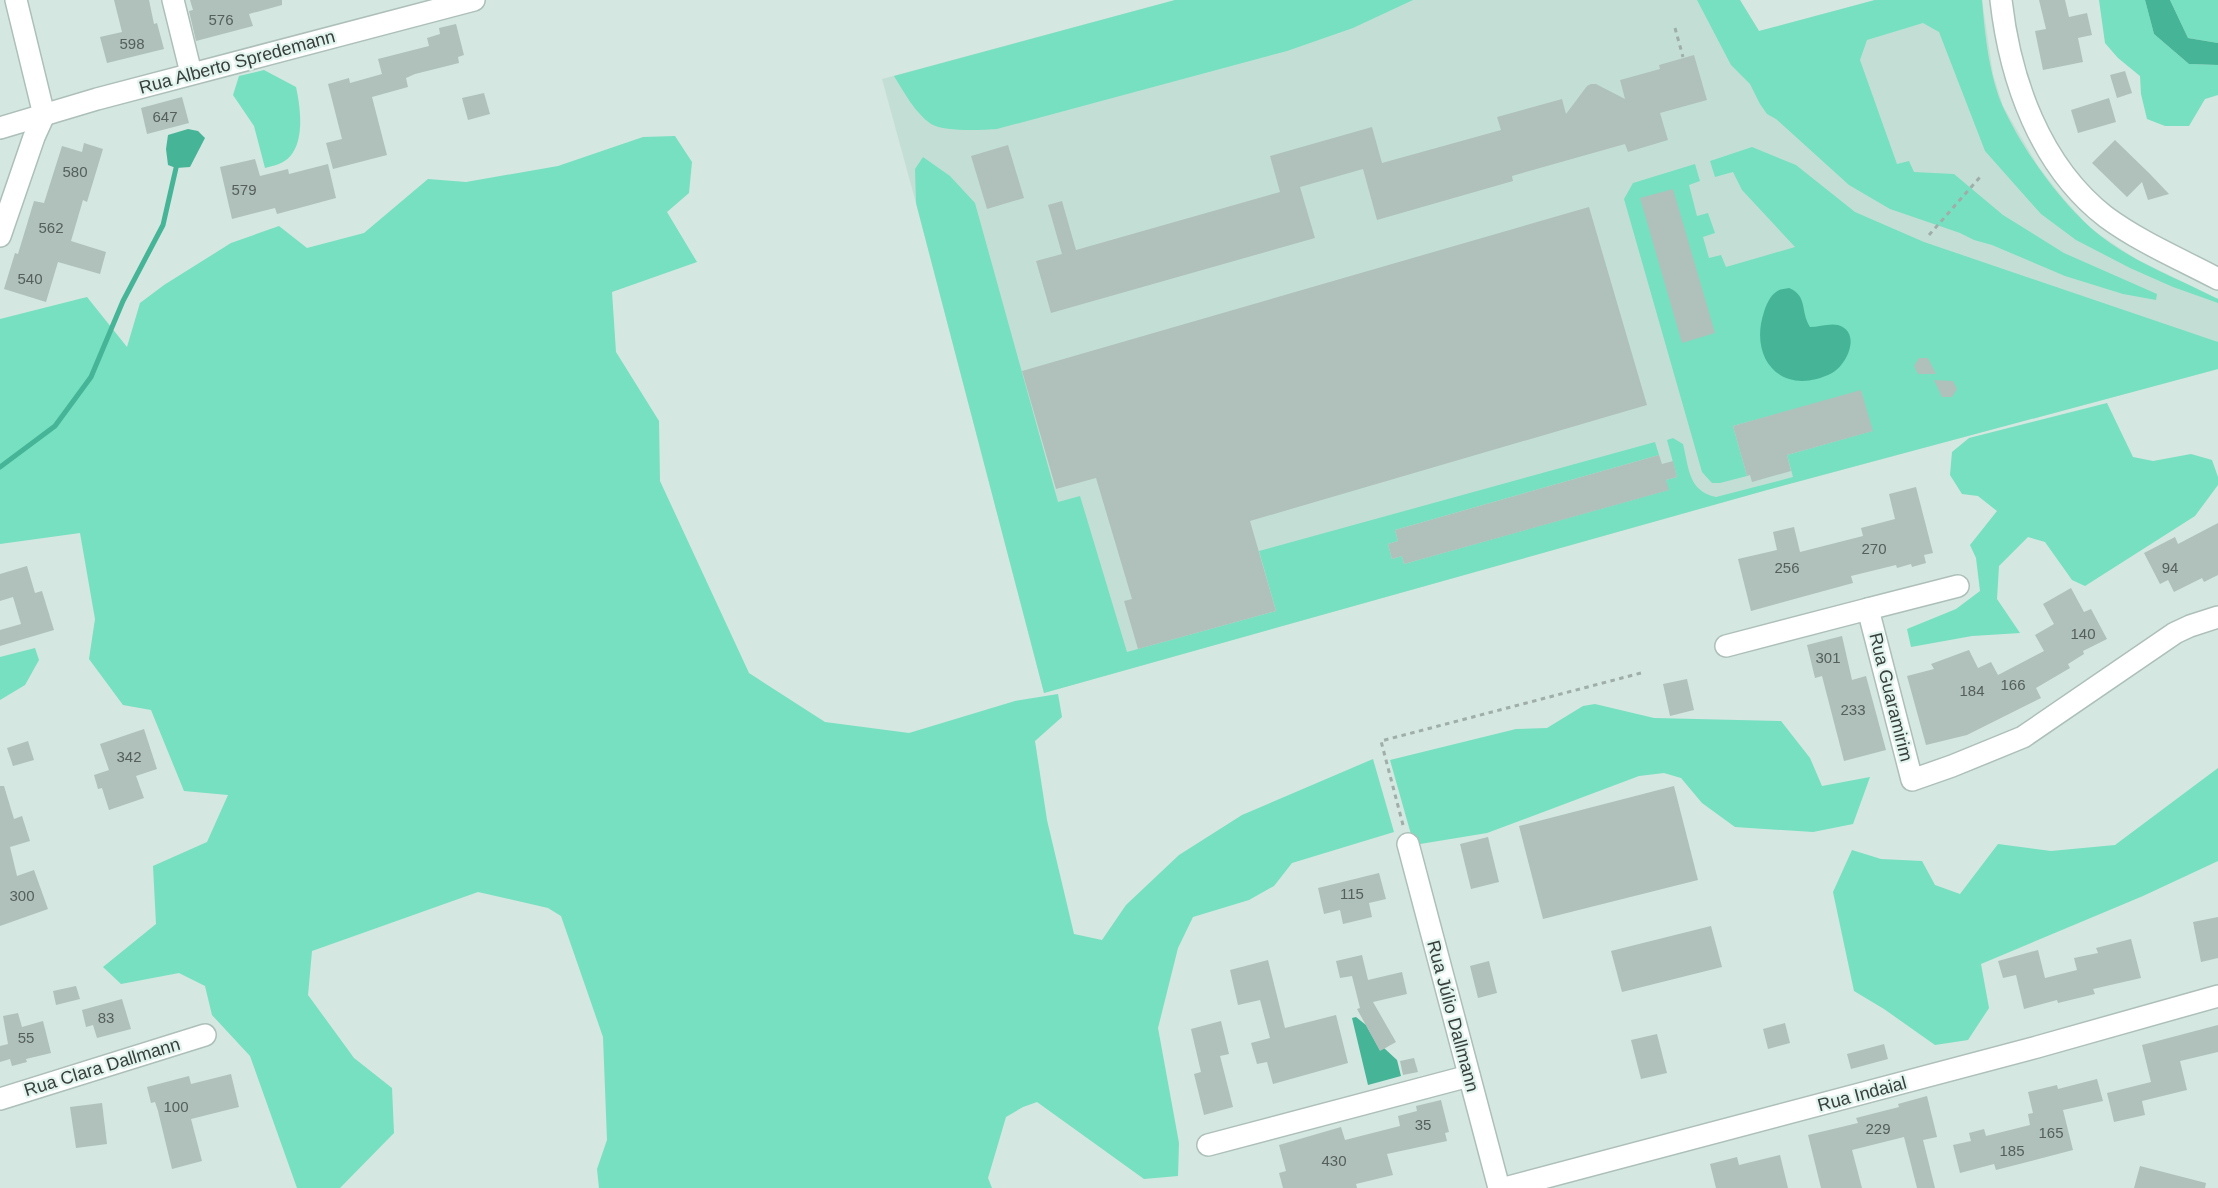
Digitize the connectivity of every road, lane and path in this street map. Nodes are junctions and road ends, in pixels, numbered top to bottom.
1 (16, 0) edge
2 (173, 0) edge
3 (474, 0) edge
4 (2001, 0) edge
5 (1675, 28) dead end
6 (1683, 57) dead end
7 (191, 74) junction
8 (44, 115) junction
9 (0, 128) edge
10 (1981, 176) dead end
11 (1929, 234) dead end
12 (0, 236) edge
13 (2218, 279) edge
14 (1958, 586) dead end
15 (1868, 609) junction
16 (2218, 617) edge
17 (1726, 646) dead end
18 (1641, 673) dead end
19 (1408, 844) joint
20 (2218, 996) edge
21 (205, 1035) dead end
22 (1469, 1076) junction
23 (0, 1099) edge
24 (1208, 1145) dead end
25 (1499, 1188) edge
26 (1505, 1188) edge

1 - 8 street
2 - 7 street
3 - 7 street, Rua Alberto Spredemann
4 - 13 street
5 - 6 path
7 - 8 street, Rua Alberto Spredemann
8 - 9 street, Rua Alberto Spredemann
8 - 12 street
10 - 11 path
14 - 15 street, Rua Guaramirim
15 - 16 street, Rua Guaramirim
15 - 17 street
18 - 19 path
19 - 22 street, Rua Júlio Dallmann
20 - 26 street, Rua Indaial
21 - 23 street, Rua Clara Dallmann
22 - 24 street
22 - 25 street, Rua Júlio Dallmann

